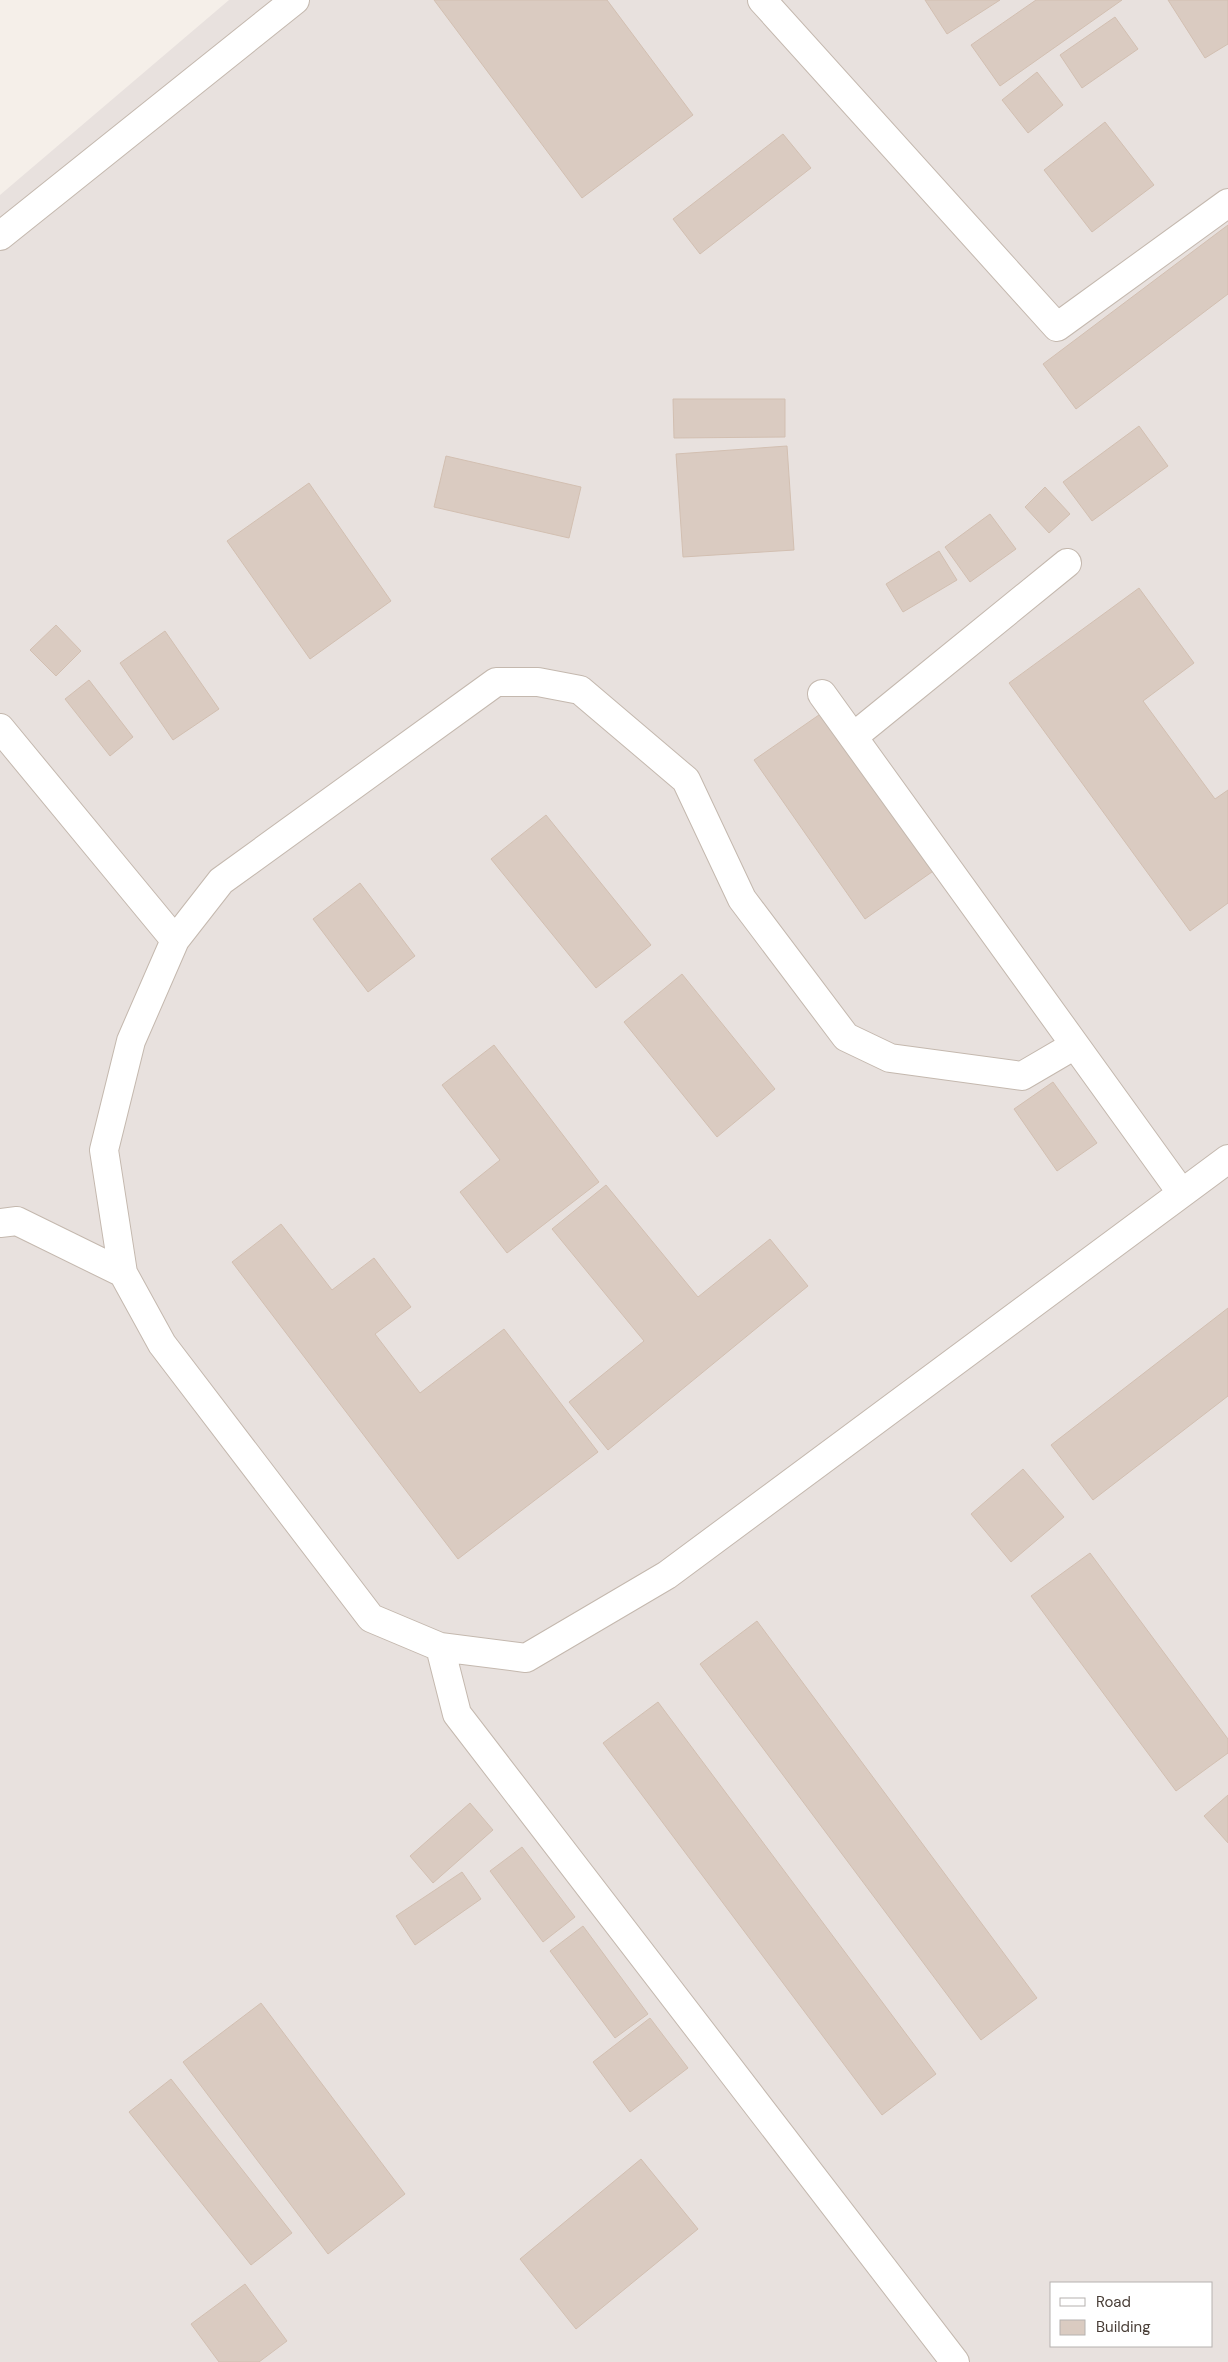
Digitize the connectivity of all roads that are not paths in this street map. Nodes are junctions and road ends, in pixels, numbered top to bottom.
1 (295, 0) edge
2 (762, 0) edge
3 (1228, 203) edge
4 (0, 236) edge
5 (1067, 563) dead end
6 (822, 694) dead end
7 (0, 728) edge
8 (853, 737) junction
9 (175, 940) junction
10 (1075, 1045) junction
11 (1228, 1159) edge
12 (1180, 1192) junction
13 (0, 1223) edge
14 (123, 1273) junction
15 (440, 1647) junction
16 (955, 2362) edge

1 - 4 lane
2 - 3 lane
5 - 8 lane
6 - 8 lane
7 - 9 lane
8 - 10 lane
9 - 10 lane
9 - 14 lane
10 - 12 lane
11 - 12 lane
12 - 15 lane
13 - 14 lane
14 - 15 lane
15 - 16 lane

